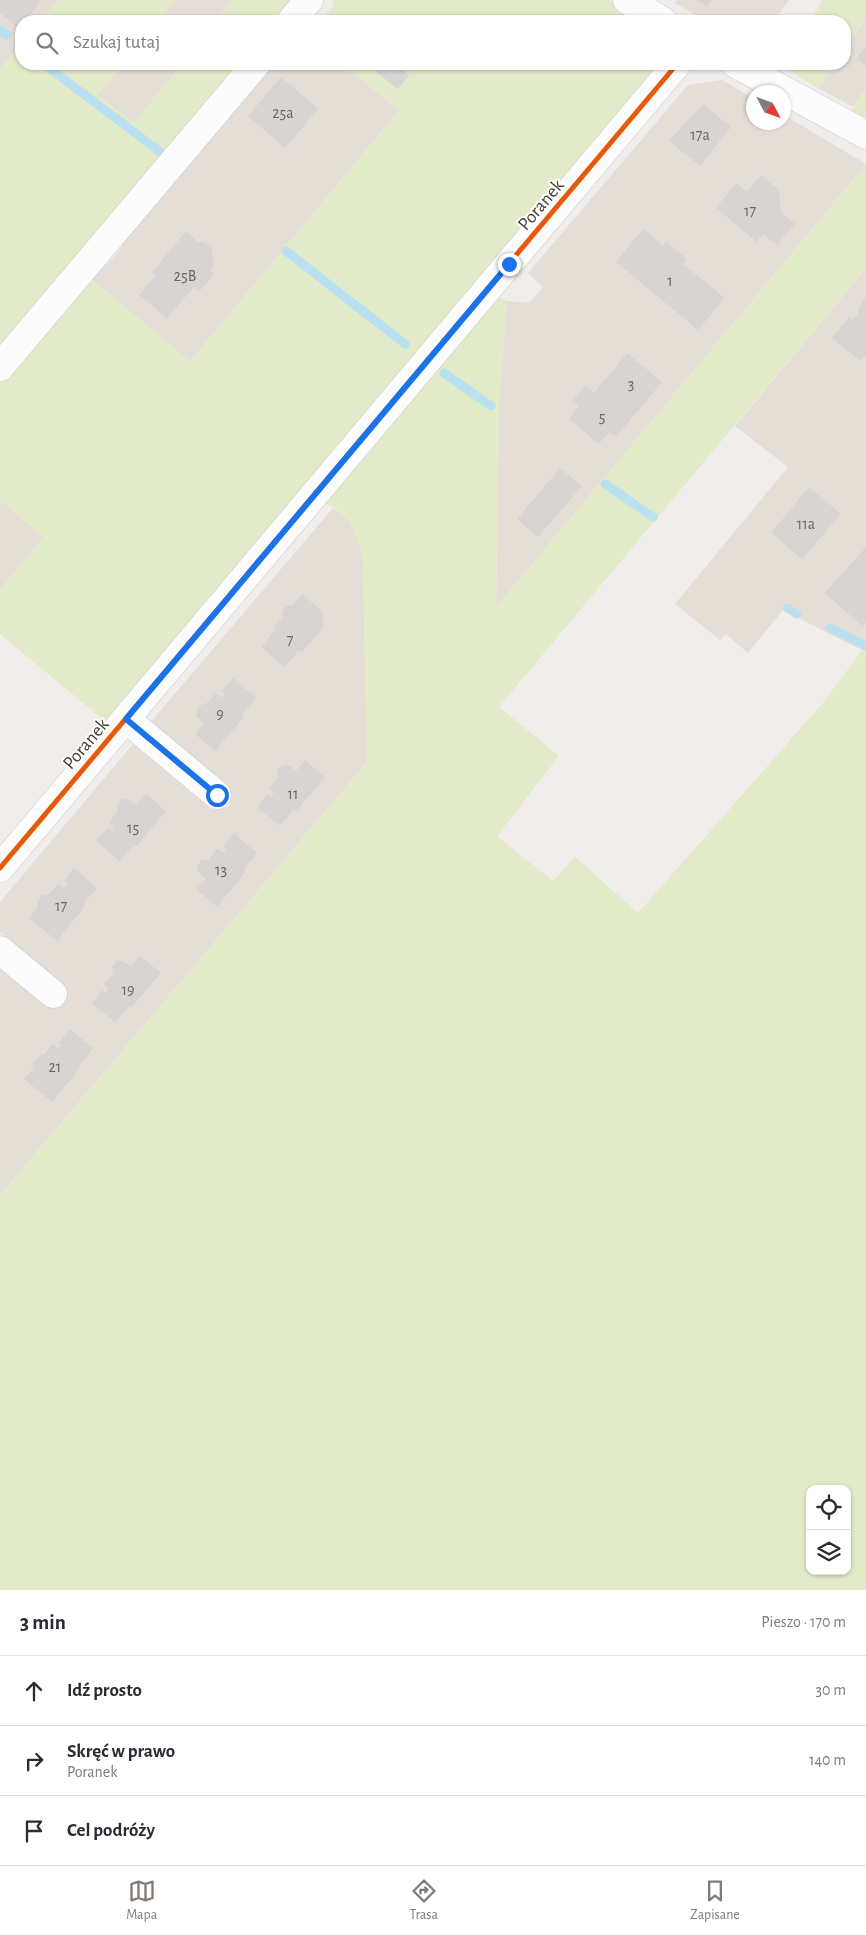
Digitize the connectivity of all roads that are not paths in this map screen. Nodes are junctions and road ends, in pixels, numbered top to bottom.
1 (309, 0) edge
2 (627, 0) edge
3 (296, 15) edge
4 (652, 15) edge
5 (251, 70) edge
6 (672, 70) edge
7 (747, 70) edge
8 (866, 135) edge
9 (0, 367) edge
10 (126, 719) junction
11 (217, 795) dead end
12 (0, 868) edge
13 (0, 950) edge
14 (53, 994) dead end

1 - 3 street
2 - 4 street
5 - 9 street
6 - 10 street, Poranek
7 - 8 street
10 - 11 street
10 - 12 street, Poranek
13 - 14 street

